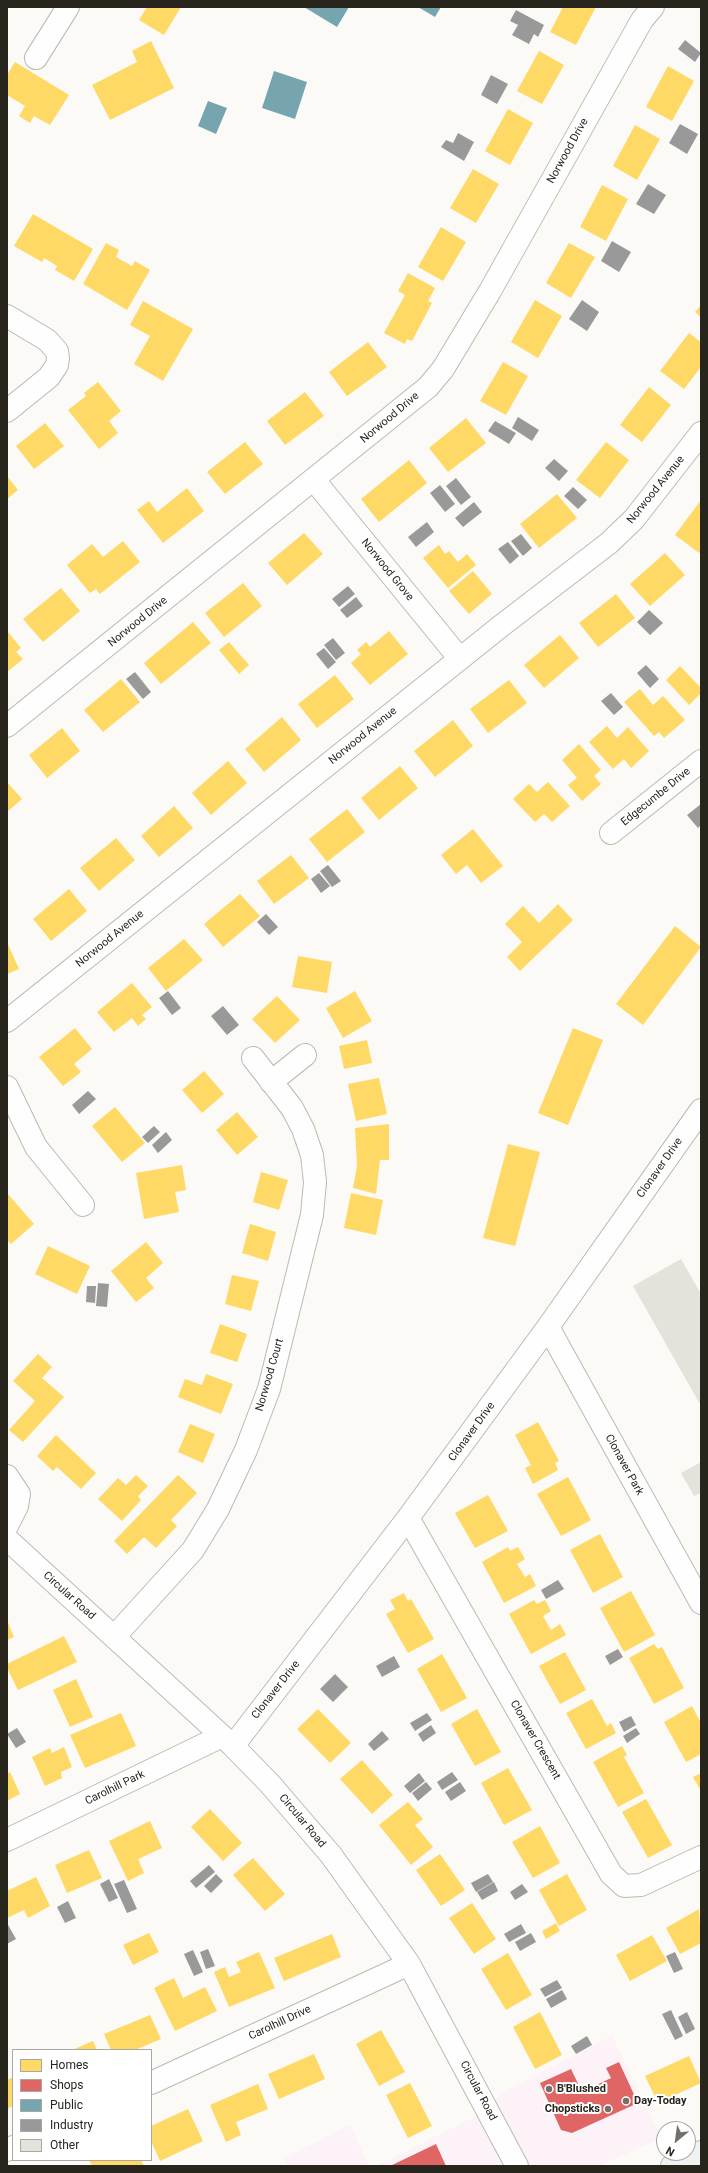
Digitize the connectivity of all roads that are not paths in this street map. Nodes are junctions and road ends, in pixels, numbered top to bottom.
1 (68, 7) edge
2 (653, 7) edge
3 (36, 58) dead end
4 (7, 316) edge
5 (7, 411) edge
6 (701, 433) edge
7 (314, 480) junction
8 (460, 659) junction
9 (7, 726) edge
10 (701, 761) edge
11 (611, 833) dead end
12 (7, 1021) edge
13 (305, 1055) dead end
14 (253, 1058) dead end
15 (271, 1082) junction
16 (7, 1087) edge
17 (701, 1110) edge
18 (83, 1205) dead end
19 (548, 1327) junction
20 (7, 1476) edge
21 (408, 1518) junction
22 (7, 1526) edge
23 (12, 1550) edge
24 (701, 1603) edge
25 (114, 1637) junction
26 (228, 1741) junction
27 (7, 1840) edge
28 (701, 1857) edge
29 (410, 1964) junction
30 (152, 2083) edge
31 (701, 2152) edge
32 (517, 2166) edge
33 (672, 2166) edge

1 - 3 street
2 - 7 street, Norwood Drive
4 - 5 street
6 - 8 street, Norwood Avenue
7 - 8 street, Norwood Grove
7 - 9 street, Norwood Drive
8 - 12 street, Norwood Avenue
10 - 11 street, Edgecumbe Drive
13 - 15 street
14 - 15 street, Norwood Court
15 - 25 street, Norwood Court
16 - 18 street
17 - 19 street, Clonaver Drive
19 - 21 street, Clonaver Drive
19 - 24 street, Clonaver Park
20 - 22 street
21 - 26 street, Clonaver Drive
21 - 28 street, Clonaver Crescent
23 - 25 street, Circular Road
25 - 26 street, Circular Road
26 - 27 street, Carolhill Park
26 - 29 street, Circular Road
29 - 30 street, Carolhill Drive
29 - 32 street, Circular Road
31 - 33 main road

